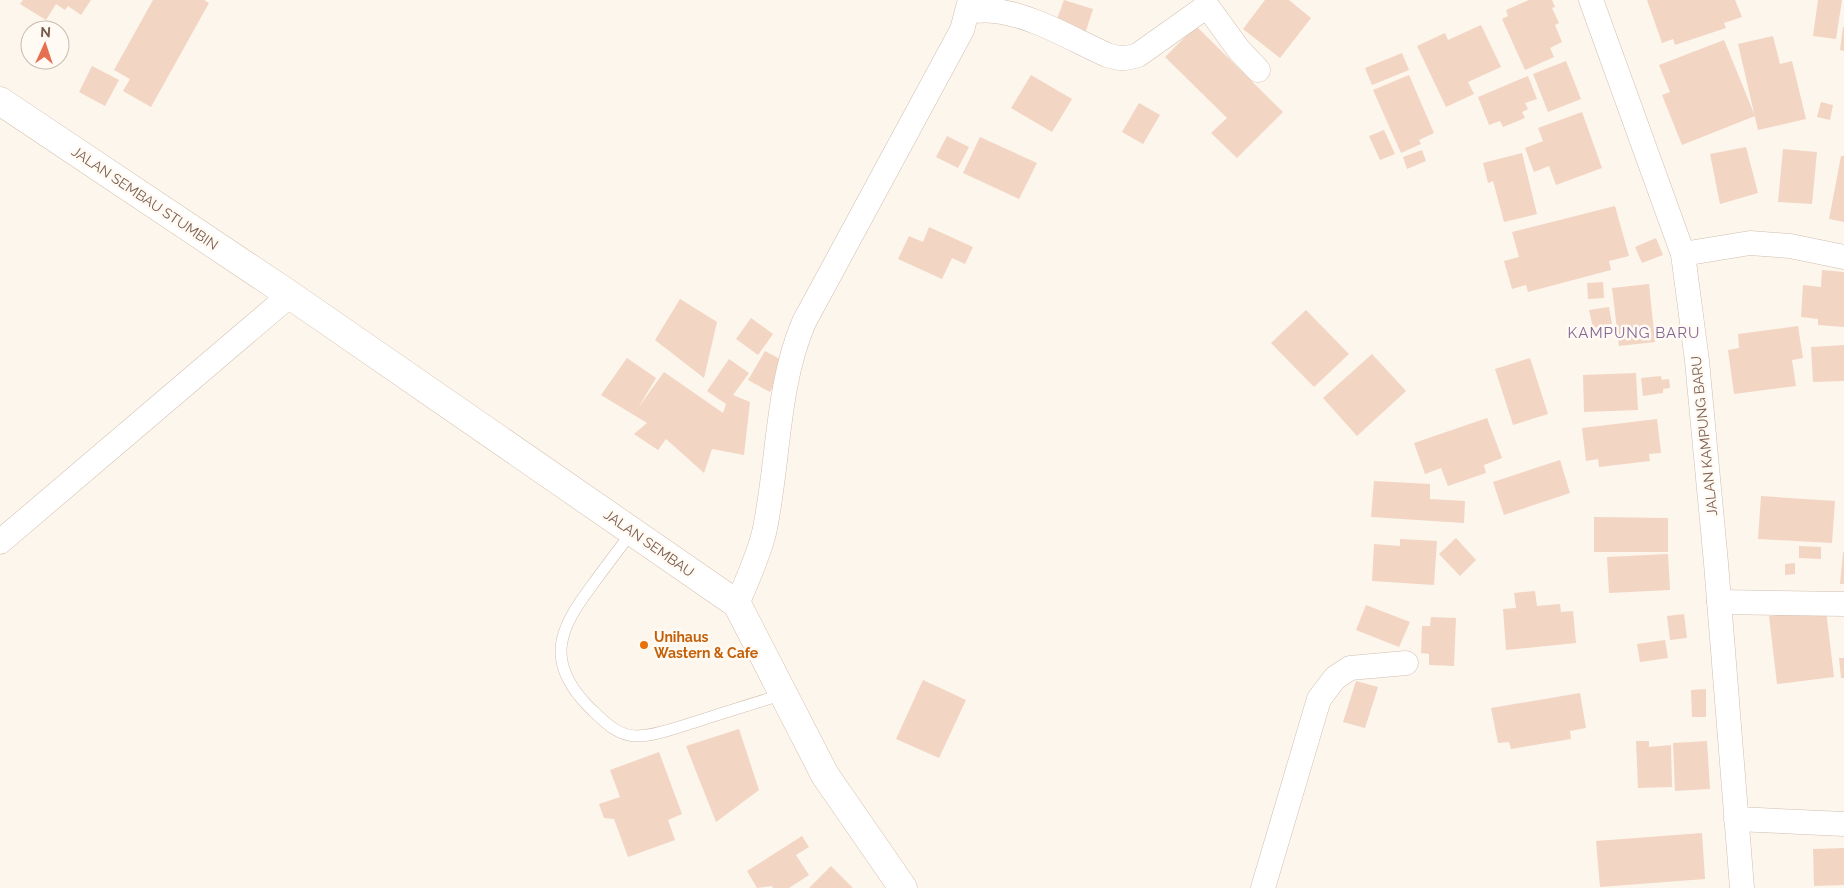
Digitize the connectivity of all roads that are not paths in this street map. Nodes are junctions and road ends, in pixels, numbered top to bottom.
1 (1591, 0) edge
2 (1204, 3) edge
3 (969, 6) edge
4 (1258, 70) dead end
5 (0, 101) edge
6 (1683, 254) junction
7 (1844, 257) edge
8 (290, 295) junction
9 (632, 532) junction
10 (0, 542) edge
11 (1719, 602) junction
12 (737, 604) junction
13 (1844, 604) edge
14 (1406, 663) dead end
15 (783, 694) junction
16 (1736, 819) junction
17 (1844, 824) edge
18 (904, 888) edge
19 (1263, 888) edge
20 (1742, 888) edge

1 - 6 street, JALAN KAMPUNG BARU
2 - 3 street
2 - 4 street
3 - 12 street
5 - 8 main road, JALAN SEMBAU STUMBIN
6 - 7 street
6 - 11 street, JALAN KAMPUNG BARU
8 - 9 main road, JALAN SEMBAU
8 - 10 street
9 - 12 main road, JALAN SEMBAU
9 - 15 lane
11 - 13 street
11 - 16 street, JALAN KAMPUNG BARU
12 - 15 main road, JALAN SEMBAU
14 - 19 street
15 - 18 main road, JALAN SEMBAU
16 - 17 street
16 - 20 street, JALAN KAMPUNG BARU

